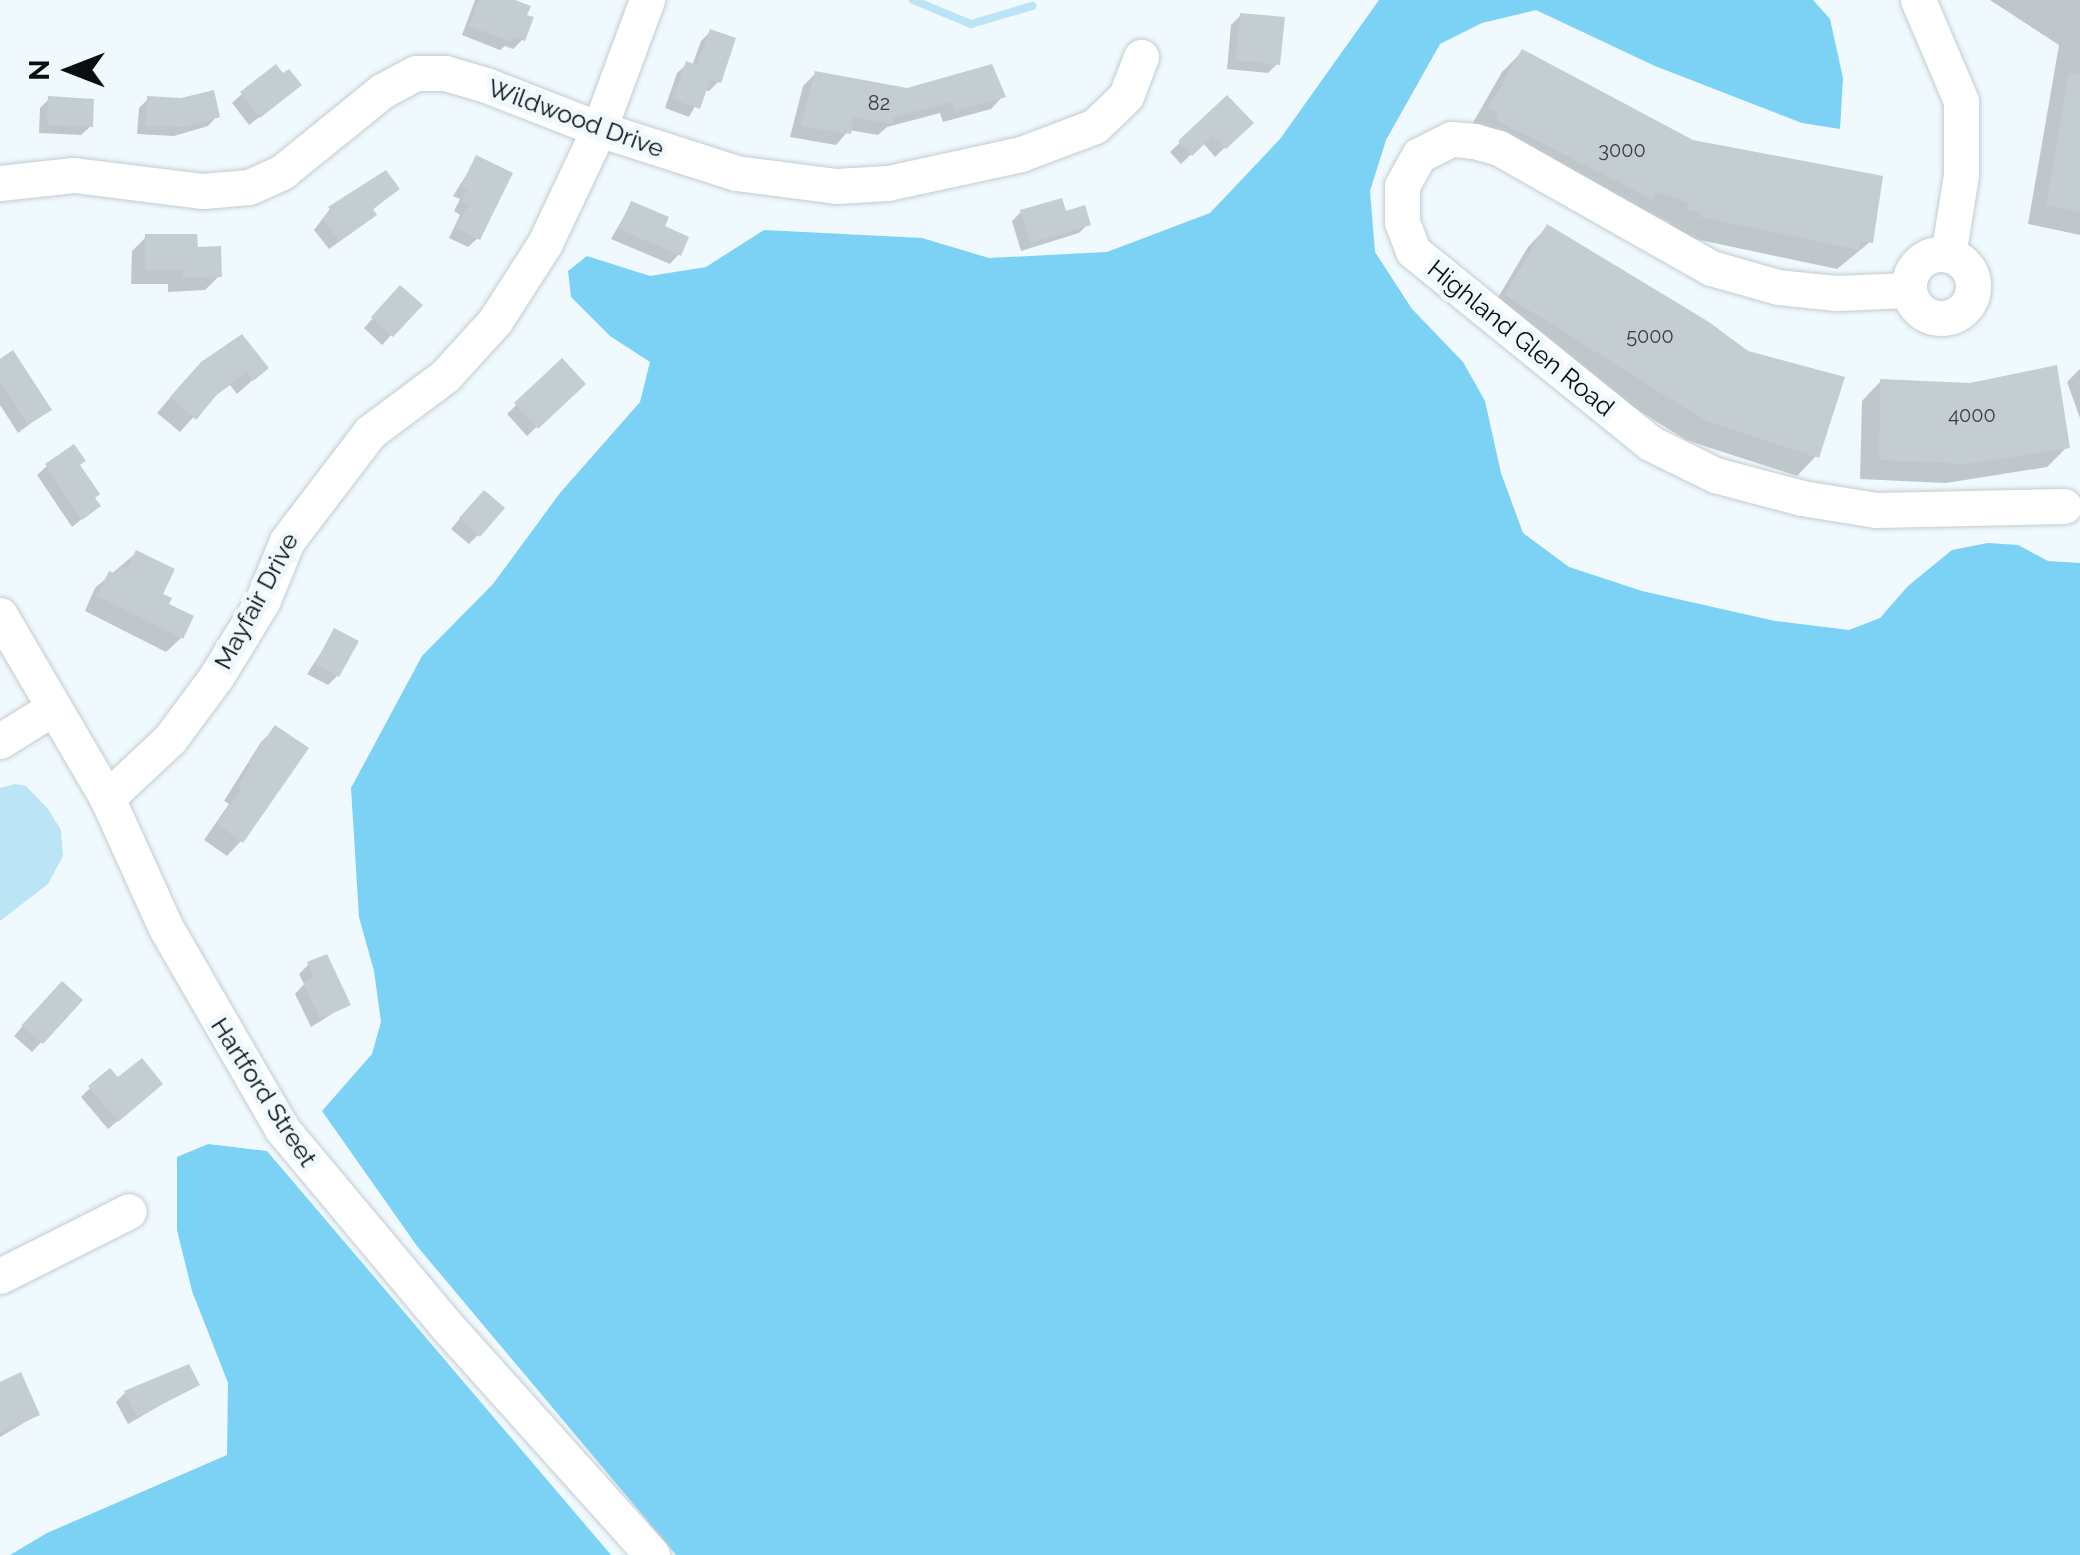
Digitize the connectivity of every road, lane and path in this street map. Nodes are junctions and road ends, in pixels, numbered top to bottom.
1 (647, 0) edge
2 (1918, 0) edge
3 (1141, 57) dead end
4 (599, 129) junction
5 (0, 183) edge
6 (1948, 255) junction
7 (1909, 290) junction
8 (2064, 506) dead end
9 (0, 615) edge
10 (53, 708) junction
11 (0, 741) edge
12 (108, 798) junction
13 (129, 1211) dead end
14 (0, 1276) edge
15 (652, 1555) edge

1 - 4 street, Mayfair Drive
2 - 6 street
3 - 4 street, Wildwood Drive
4 - 5 street, Wildwood Drive
4 - 12 street, Mayfair Drive
6 - 7 street
6 - 7 street
7 - 8 street, Highland Glen Road
9 - 10 street, Hartford Street
10 - 11 street
10 - 12 street, Hartford Street
12 - 15 street, Hartford Street
13 - 14 street

